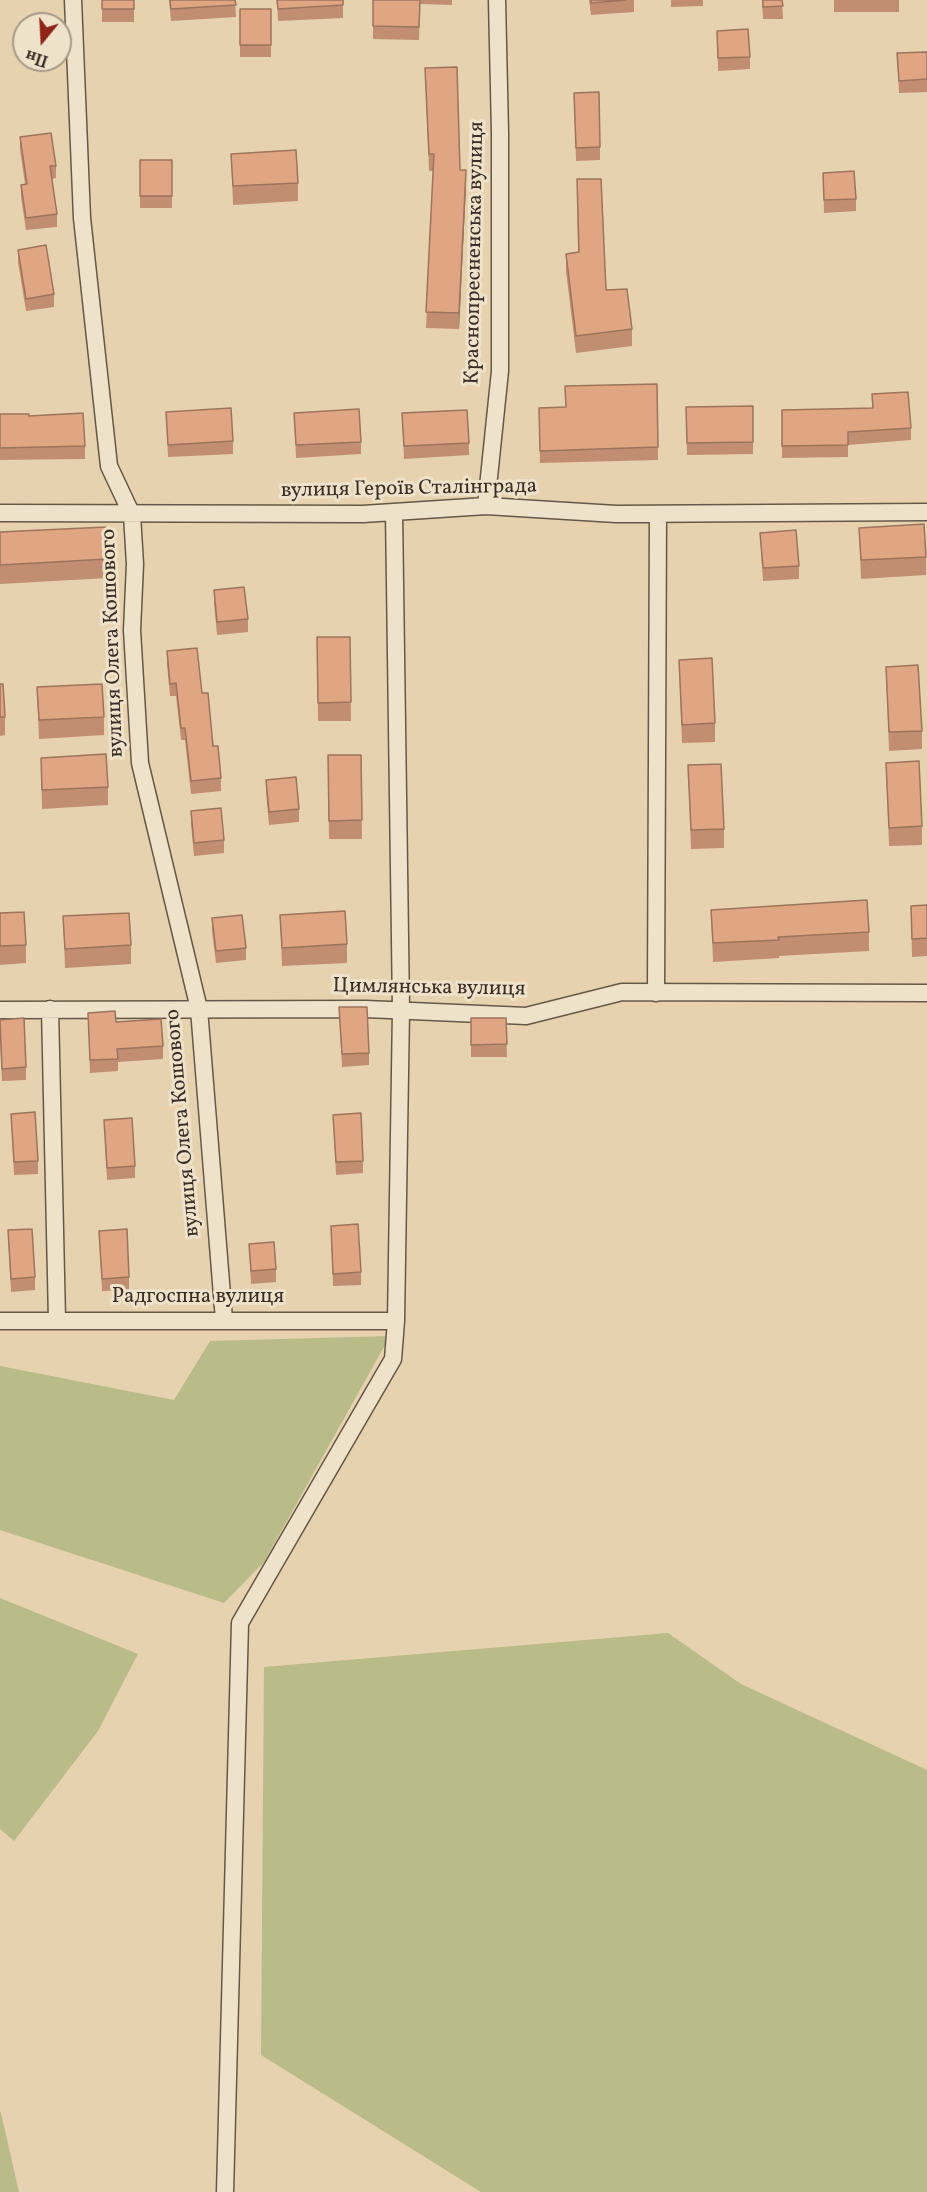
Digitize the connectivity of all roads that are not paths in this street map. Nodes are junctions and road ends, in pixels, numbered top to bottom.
1 (73, 0) edge
2 (497, 0) edge
3 (486, 506) junction
4 (394, 512) junction
5 (927, 512) edge
6 (0, 513) edge
7 (658, 514) junction
8 (132, 515) junction
9 (656, 993) junction
10 (927, 993) edge
11 (50, 1009) junction
12 (199, 1009) junction
13 (0, 1010) edge
14 (401, 1010) junction
15 (57, 1320) junction
16 (224, 1320) junction
17 (0, 1321) edge
18 (396, 1321) junction
19 (225, 2192) edge

1 - 8 street, вулиця Олега Кошового
2 - 3 street, Краснопресненська вулиця
3 - 4 street, вулиця Героїв Сталінграда
3 - 7 street, вулиця Героїв Сталінграда
4 - 8 street, вулиця Героїв Сталінграда
4 - 14 street
5 - 7 street, вулиця Героїв Сталінграда
6 - 8 street, вулиця Героїв Сталінграда
7 - 9 street
8 - 12 street, вулиця Олега Кошового
9 - 10 street, Цимлянська вулиця
9 - 14 street, Цимлянська вулиця
11 - 12 street, Цимлянська вулиця
11 - 13 street, Цимлянська вулиця
11 - 15 street
12 - 14 street, Цимлянська вулиця
12 - 16 street, вулиця Олега Кошового
14 - 18 street
15 - 16 street, Радгоспна вулиця
15 - 17 street, Радгоспна вулиця
16 - 18 street, Радгоспна вулиця
18 - 19 street

